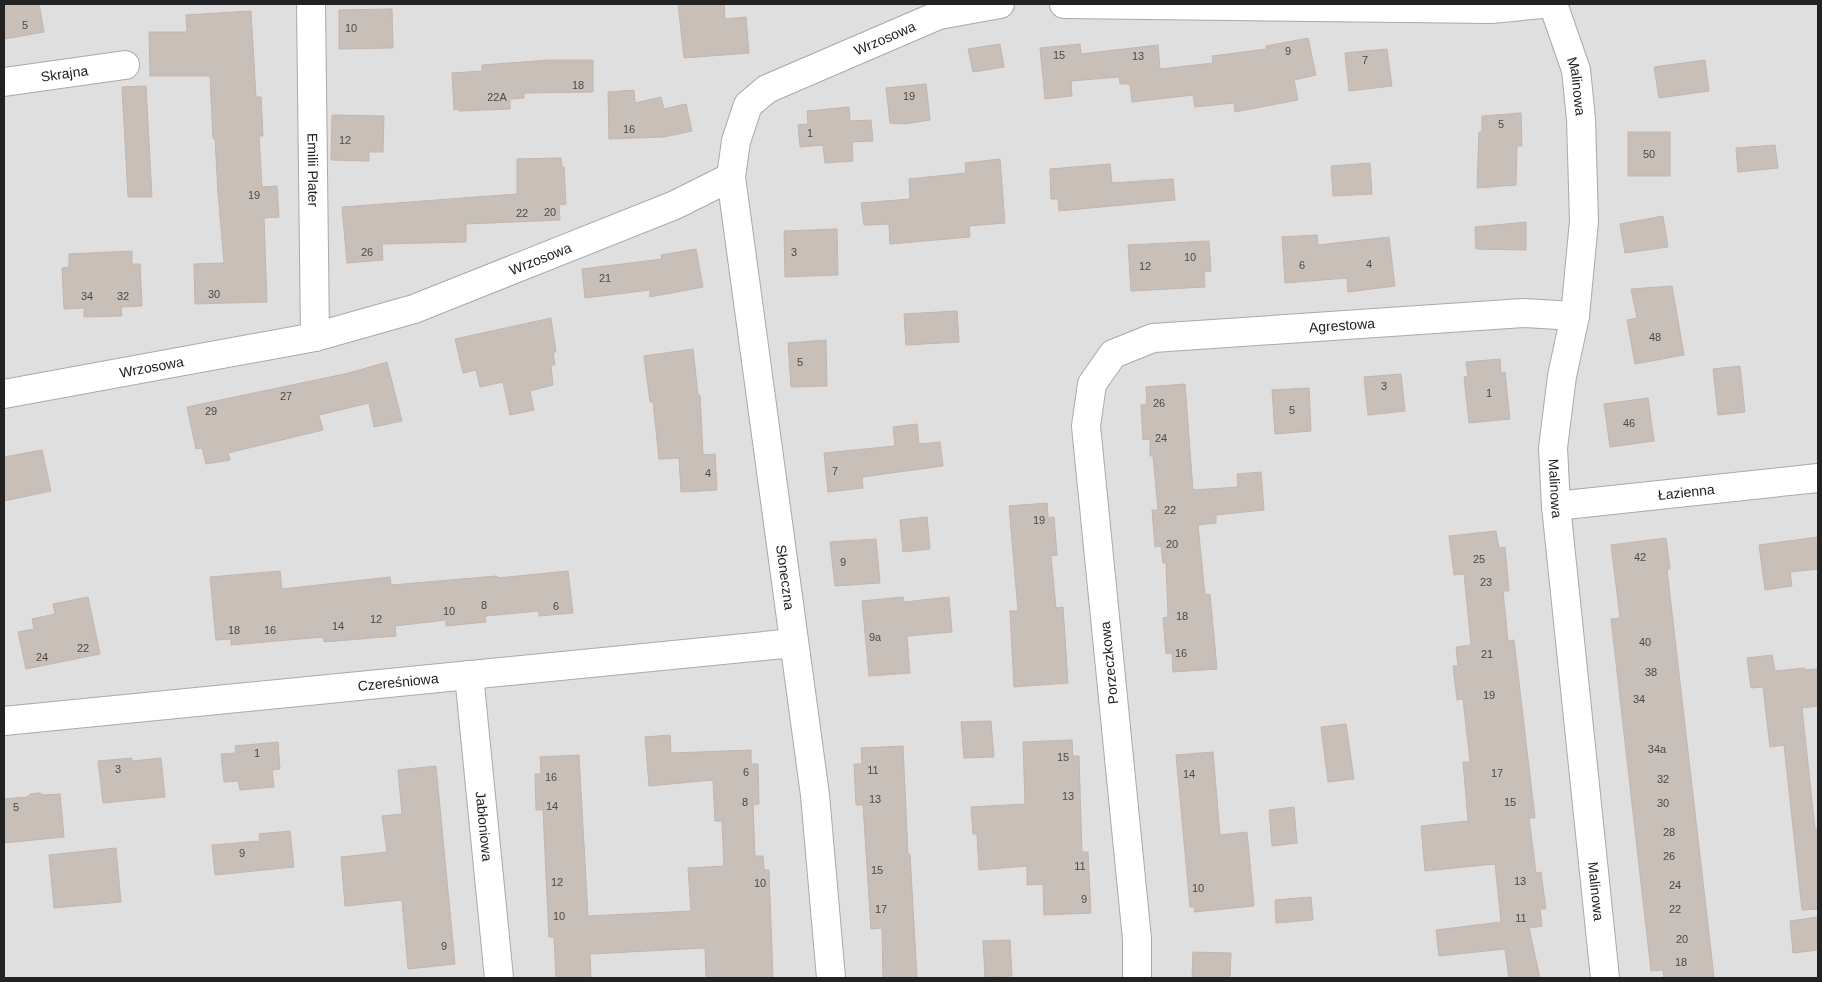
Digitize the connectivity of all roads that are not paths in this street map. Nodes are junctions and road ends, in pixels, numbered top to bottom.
1 (311, 4) edge
2 (1000, 4) edge
3 (1064, 4) edge
4 (1542, 4) edge
5 (1553, 4) edge
6 (125, 65) dead end
7 (4, 82) edge
8 (731, 177) junction
9 (1575, 316) junction
10 (315, 337) junction
11 (1113, 354) joint
12 (4, 394) edge
13 (1818, 478) edge
14 (1556, 506) junction
15 (794, 643) junction
16 (469, 676) junction
17 (4, 721) edge
18 (499, 978) edge
19 (831, 978) edge
20 (1137, 978) edge
21 (1605, 978) edge

1 - 10 street, Emilii Plater
2 - 8 street, Wrzosowa
3 - 4 street
5 - 9 street, Malinowa
6 - 7 street, Skrajna
8 - 10 street, Wrzosowa
8 - 15 street, Słoneczna
9 - 11 street, Agrestowa
9 - 14 street, Malinowa
10 - 12 street, Wrzosowa
11 - 20 street, Porzeczkowa
13 - 14 street, Łazienna
14 - 21 street, Malinowa
15 - 16 street, Czereśniowa
15 - 19 street, Słoneczna
16 - 17 street, Czereśniowa
16 - 18 street, Jabłoniowa

